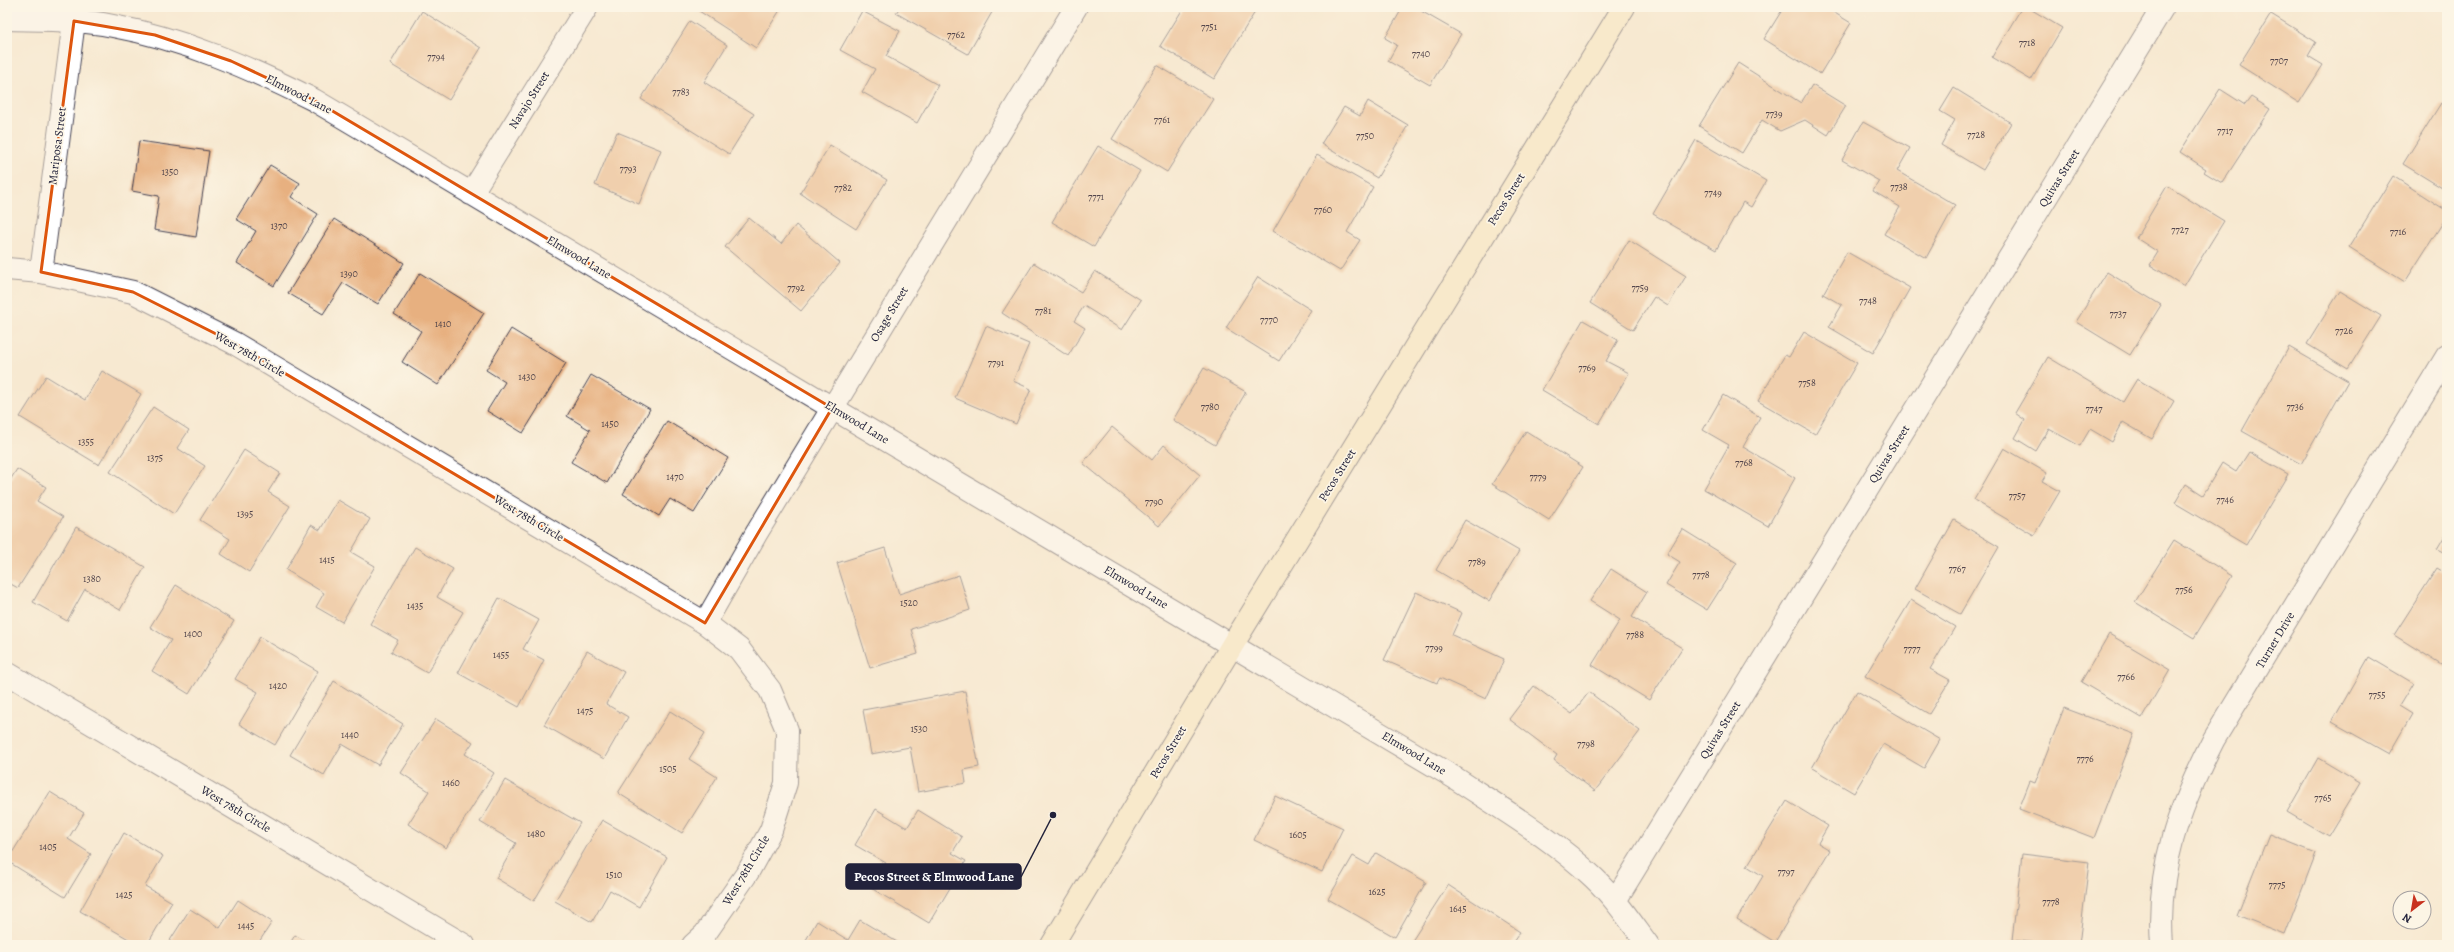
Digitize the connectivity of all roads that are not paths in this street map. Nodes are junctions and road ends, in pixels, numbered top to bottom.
1 (587, 7) edge
2 (1076, 7) edge
3 (1624, 7) edge
4 (2164, 7) edge
5 (7, 19) edge
6 (74, 21) junction
7 (472, 194) junction
8 (7, 269) edge
9 (41, 272) junction
10 (2447, 356) edge
11 (832, 408) junction
12 (705, 623) junction
13 (1233, 644) junction
14 (7, 673) edge
15 (1615, 901) junction
16 (464, 945) edge
17 (693, 945) edge
18 (1052, 945) edge
19 (1648, 945) edge
20 (2162, 945) edge

1 - 7 street, Navajo Street
2 - 11 street, Osage Street
3 - 13 main road, Pecos Street
4 - 15 street, Quivas Street
5 - 6 street, Elmwood Lane
6 - 7 street, Elmwood Lane
6 - 9 street, Mariposa Street
7 - 11 street, Elmwood Lane
8 - 9 street, West 78th Circle
9 - 12 street, West 78th Circle
10 - 20 street, Turner Drive
11 - 12 street, Osage Street
11 - 13 street, Elmwood Lane
12 - 17 street, West 78th Circle
13 - 15 street, Elmwood Lane
13 - 18 main road, Pecos Street
14 - 16 street, West 78th Circle
15 - 19 street, Elmwood Lane

